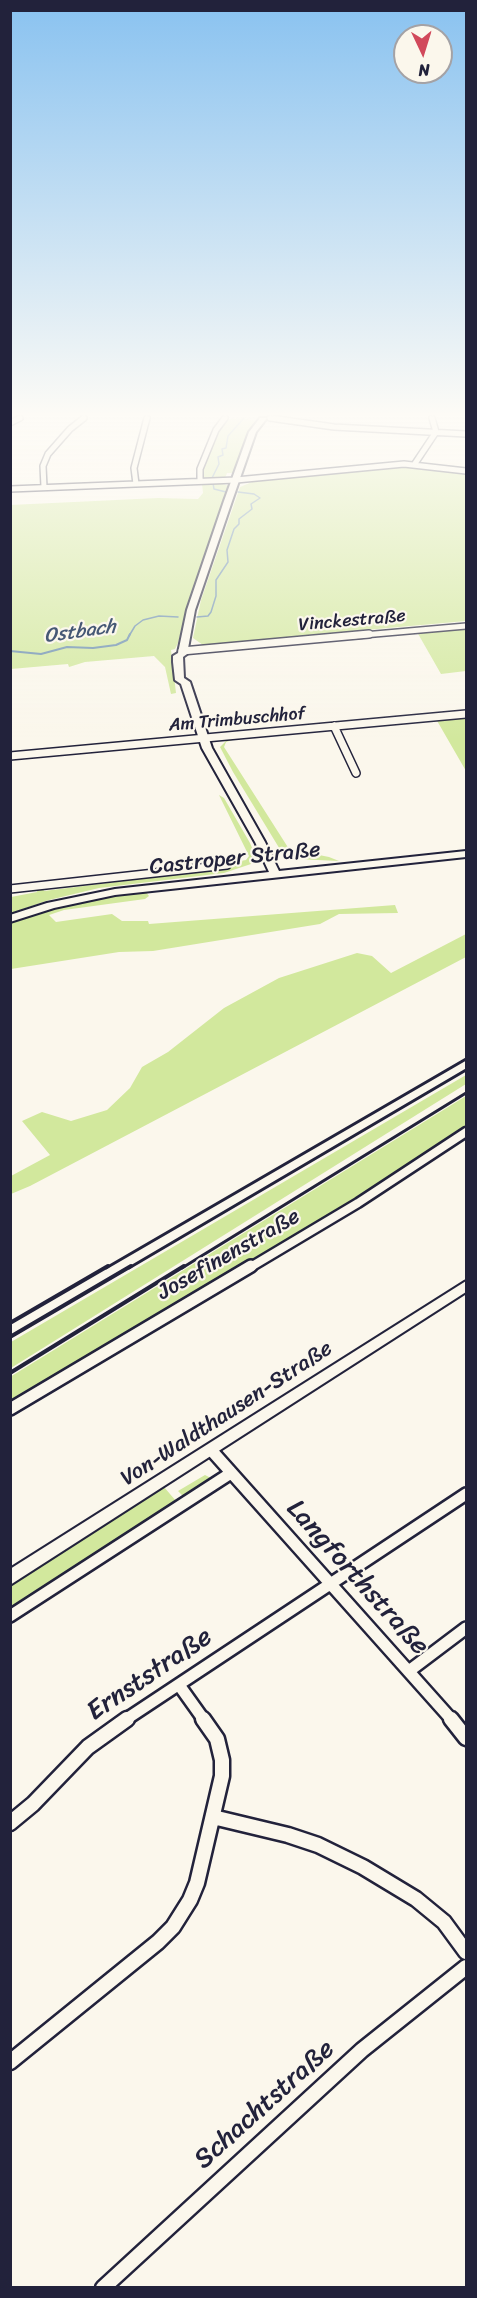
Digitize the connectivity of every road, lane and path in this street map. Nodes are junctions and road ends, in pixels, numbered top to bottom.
1 (220, 525) edge
2 (466, 626) edge
3 (182, 651) junction
4 (466, 714) edge
5 (334, 726) junction
6 (203, 738) junction
7 (10, 756) edge
8 (356, 773) dead end
9 (260, 842) junction
10 (466, 854) edge
11 (266, 855) junction
12 (227, 865) dead end
13 (280, 874) junction
14 (247, 877) junction
15 (10, 888) edge
16 (10, 919) edge
17 (466, 1132) edge
18 (466, 1286) edge
19 (10, 1409) edge
20 (212, 1451) junction
21 (231, 1473) junction
22 (466, 1494) edge
23 (10, 1578) edge
24 (330, 1584) junction
25 (10, 1616) edge
26 (466, 1628) edge
27 (409, 1671) junction
28 (179, 1685) junction
29 (466, 1737) edge
30 (213, 1817) junction
31 (10, 1823) edge
32 (466, 1952) edge
33 (466, 1967) edge
34 (10, 2061) edge
35 (103, 2288) edge

1 - 3 main road
2 - 3 street, Vinckestraße
3 - 6 main road
4 - 5 street, Am Trimbuschhof
5 - 6 street, Am Trimbuschhof
5 - 8 street
6 - 7 street, Am Trimbuschhof
6 - 9 main road
9 - 11 main road
9 - 13 main road
10 - 13 main road, Castroper Straße
11 - 13 main road
11 - 14 main road
12 - 15 street
13 - 14 main road, Castroper Straße
14 - 16 main road, Castroper Straße
17 - 19 street, Josefinenstraße
18 - 20 street, Von-Waldthausen-Straße
20 - 21 street, Langforthstraße
20 - 23 street, Von-Waldthausen-Straße
21 - 24 street, Langforthstraße
21 - 25 street
22 - 24 street, Ernststraße
24 - 27 street, Langforthstraße
24 - 28 street, Ernststraße
26 - 27 street
27 - 29 street, Langforthstraße
28 - 30 street
28 - 31 street, Ernststraße
30 - 32 street
30 - 34 street
33 - 35 street, Schachtstraße

